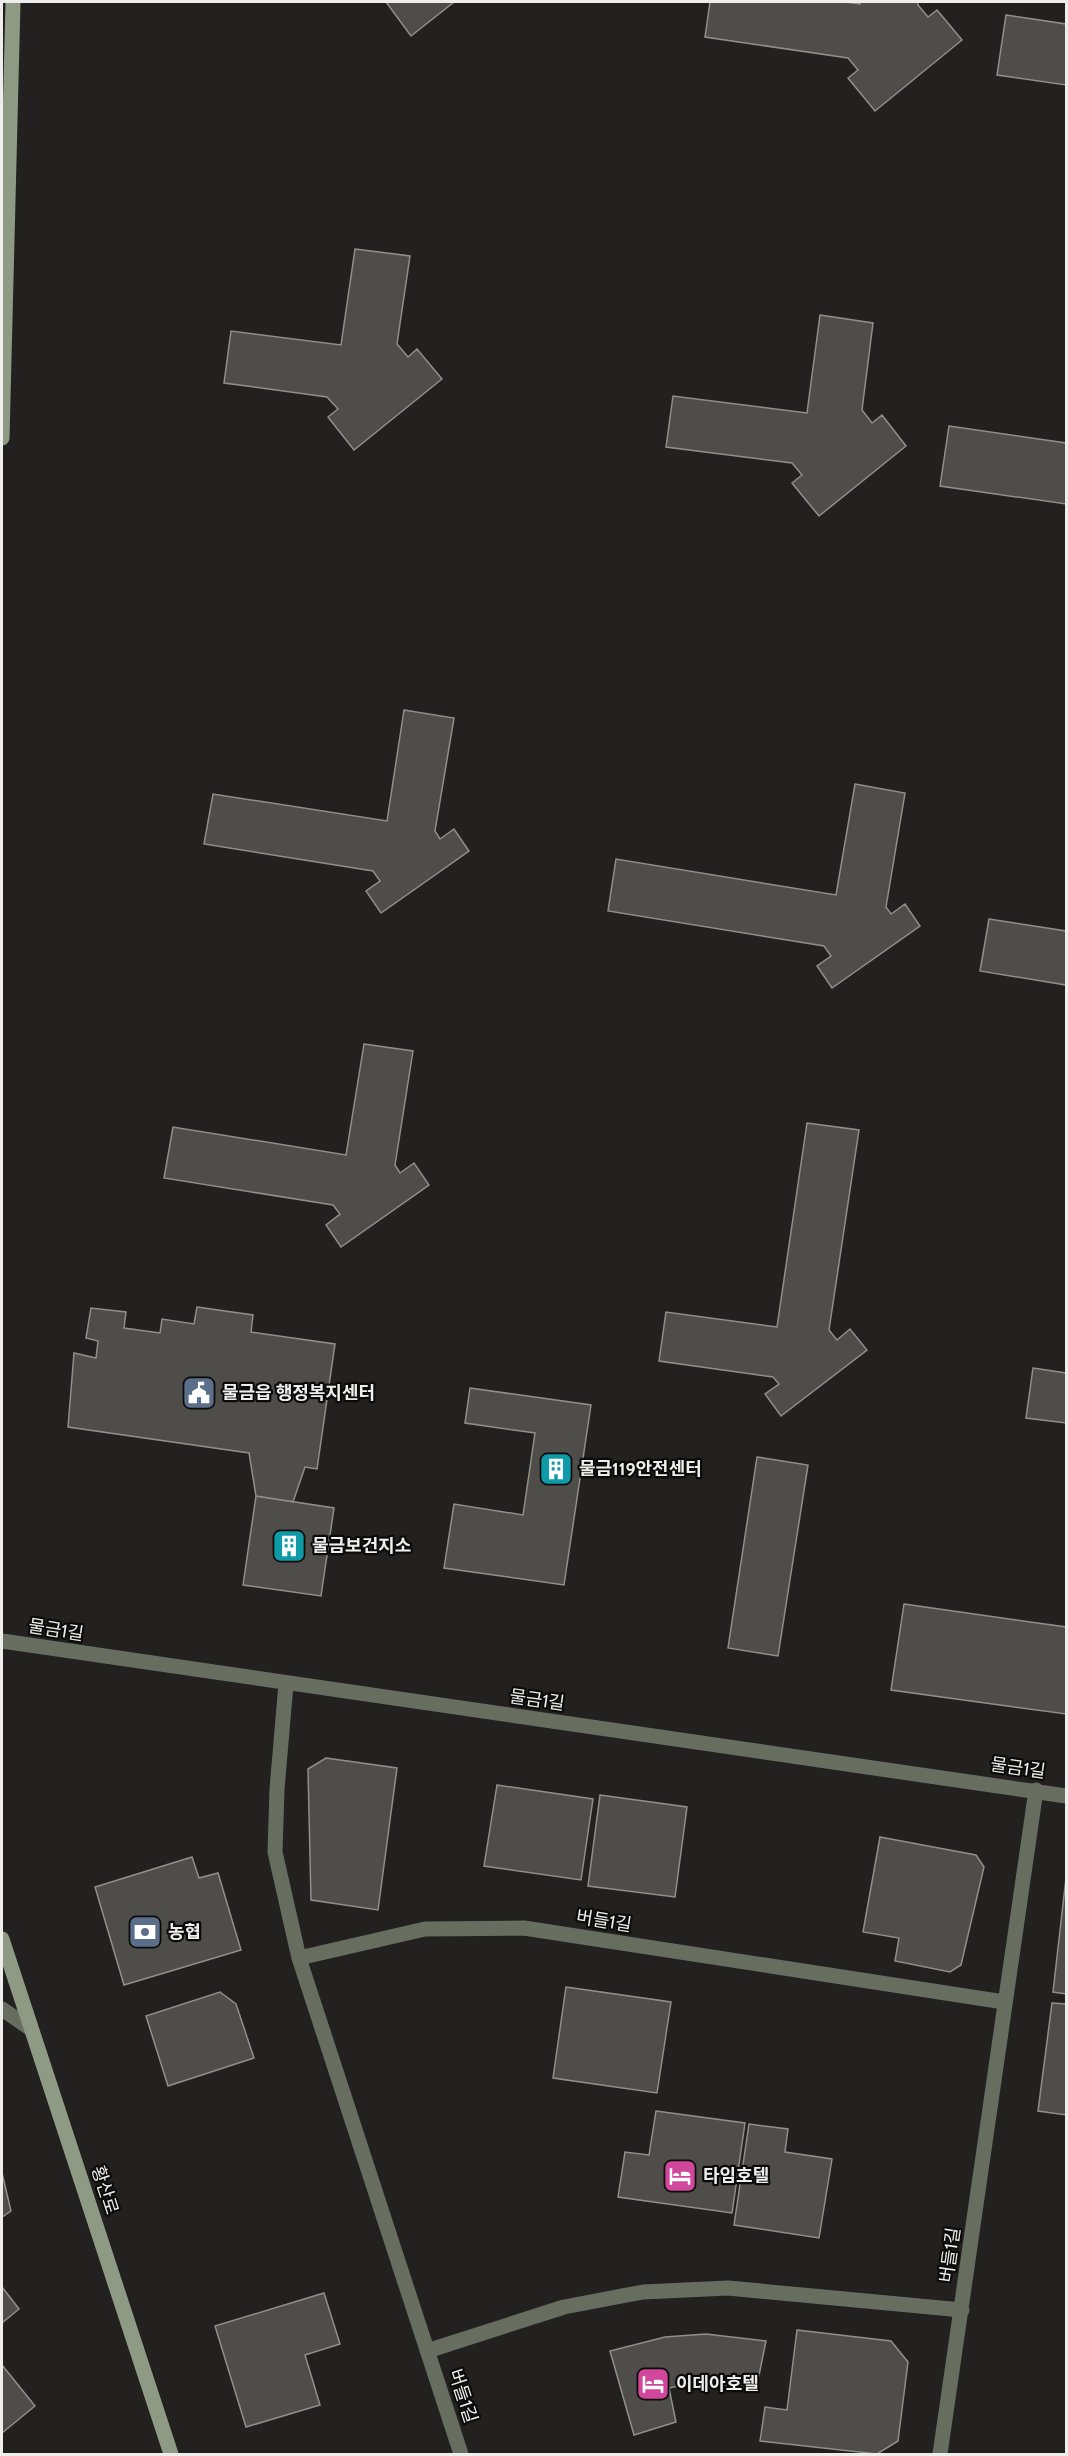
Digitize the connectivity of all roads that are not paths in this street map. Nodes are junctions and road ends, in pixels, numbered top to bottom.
1 (13, 2) edge
2 (2, 227) edge
3 (7, 253) junction
4 (2, 438) edge
5 (2, 1641) edge
6 (286, 1684) junction
7 (1036, 1790) junction
8 (1066, 1796) edge
9 (2, 1939) edge
10 (299, 1958) junction
11 (1004, 2002) junction
12 (2, 2009) edge
13 (31, 2029) junction
14 (962, 2310) junction
15 (427, 2351) junction
16 (171, 2454) edge
17 (461, 2454) edge
18 (940, 2454) edge

1 - 3 main road
2 - 3 street
3 - 4 main road
5 - 6 street, 물금1길
6 - 7 street, 물금1길
6 - 10 street
7 - 8 street, 물금1길
7 - 11 street
9 - 13 main road, 황산로
10 - 11 street, 버들1길
10 - 15 street, 버들1길
11 - 14 street, 버들1길
12 - 13 street
13 - 16 main road, 황산로
14 - 15 street, 버들1길
14 - 18 street, 버들1길
15 - 17 street, 버들1길

